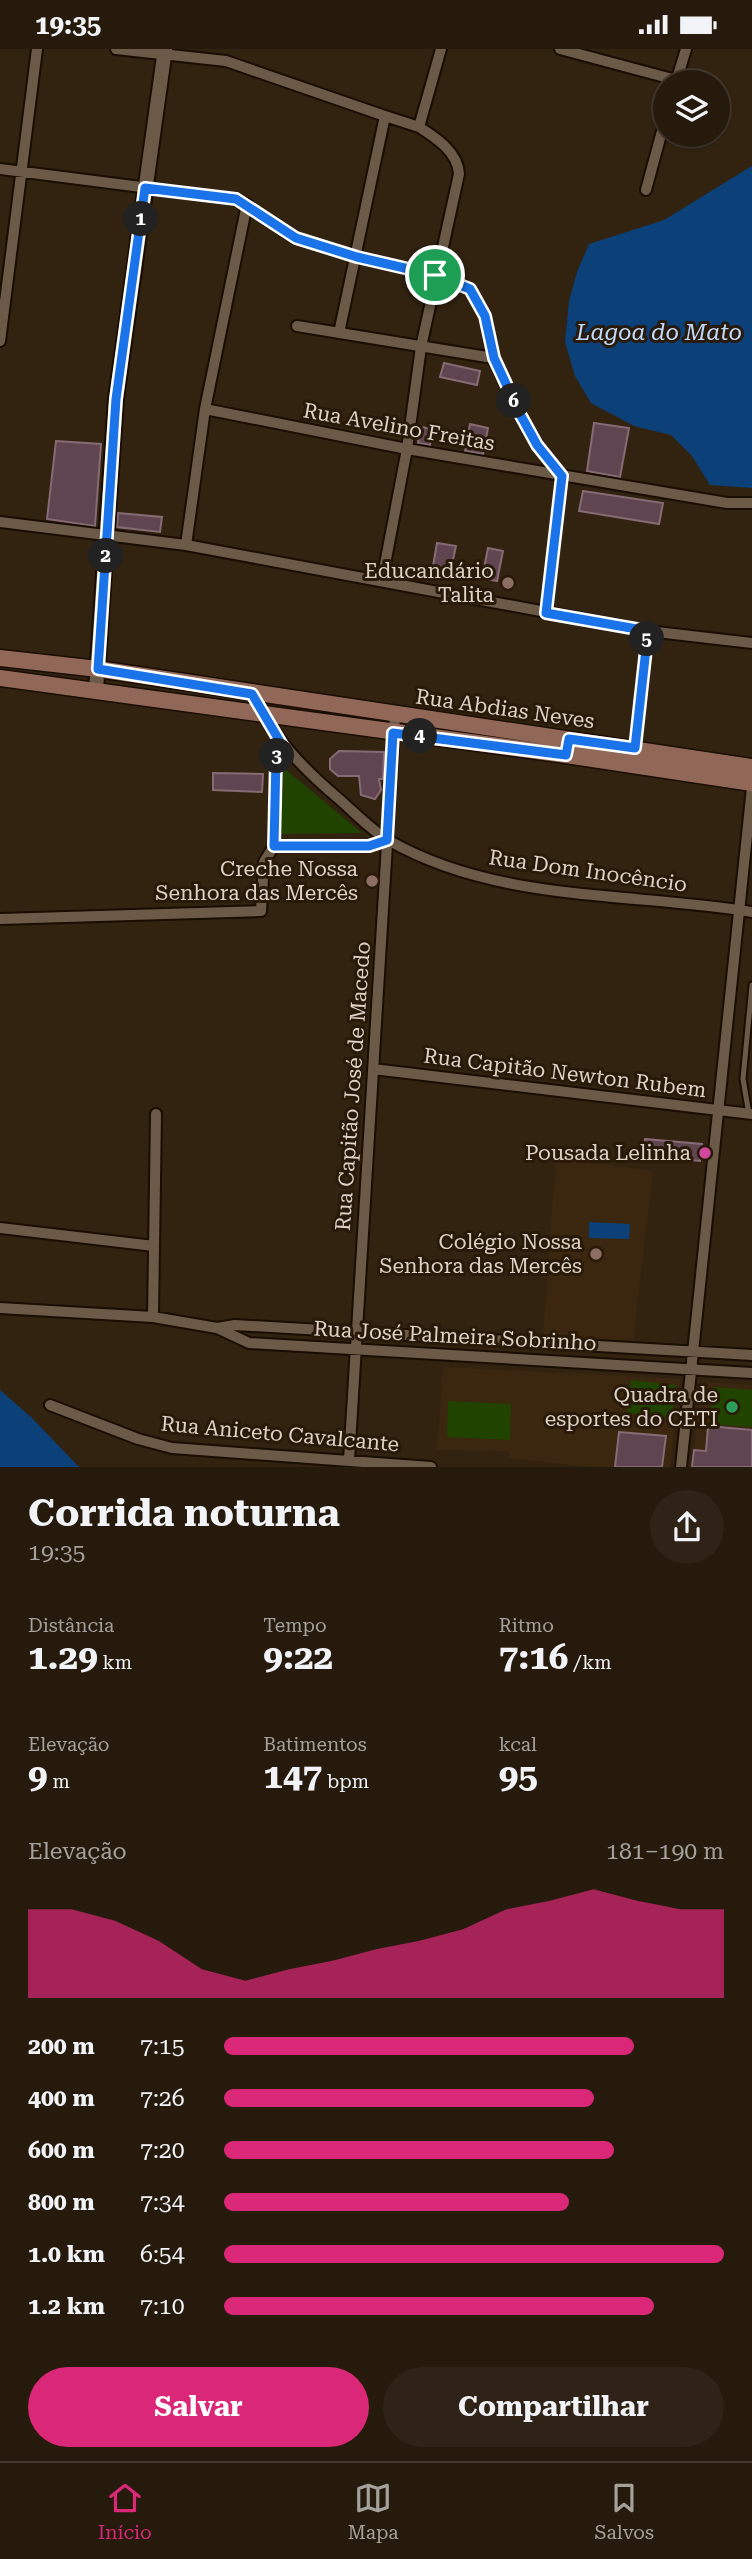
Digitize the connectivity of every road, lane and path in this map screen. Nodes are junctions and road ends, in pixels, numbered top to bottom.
1 (37, 49) edge
2 (116, 49) edge
3 (441, 49) edge
4 (560, 49) edge
5 (685, 49) edge
6 (164, 52) edge
7 (679, 70) edge
8 (653, 75) edge
9 (385, 116) junction
10 (419, 127) junction
11 (658, 147) edge
12 (0, 169) edge
13 (22, 172) junction
14 (145, 188) junction
15 (646, 190) dead end
16 (247, 204) junction
17 (357, 257) junction
18 (435, 275) junction
19 (297, 327) dead end
20 (339, 333) junction
21 (0, 341) edge
22 (421, 347) junction
23 (494, 358) junction
24 (205, 409) junction
25 (407, 449) junction
26 (562, 476) junction
27 (752, 503) edge
28 (0, 522) edge
29 (107, 535) junction
30 (186, 545) junction
31 (382, 580) junction
32 (546, 613) junction
33 (648, 631) junction
34 (752, 643) edge
35 (0, 658) edge
36 (98, 669) junction
37 (0, 678) edge
38 (96, 690) junction
39 (252, 694) junction
40 (261, 713) junction
41 (395, 715) junction
42 (393, 733) junction
43 (282, 745) junction
44 (567, 747) junction
45 (635, 748) junction
46 (752, 767) edge
47 (752, 785) edge
48 (387, 840) junction
49 (274, 846) junction
50 (740, 910) junction
51 (752, 912) edge
52 (0, 919) edge
53 (752, 985) edge
54 (373, 1069) junction
55 (718, 1110) junction
56 (156, 1114) dead end
57 (750, 1114) edge
58 (0, 1228) edge
59 (154, 1246) junction
60 (0, 1308) edge
61 (153, 1317) junction
62 (217, 1328) junction
63 (357, 1334) junction
64 (488, 1341) junction
65 (356, 1350) junction
66 (695, 1352) junction
67 (752, 1355) edge
68 (488, 1358) junction
69 (693, 1370) junction
70 (752, 1373) edge
71 (50, 1405) dead end
72 (349, 1459) junction
73 (430, 1467) edge
74 (681, 1467) edge

1 - 13 street
2 - 6 street
3 - 10 street
4 - 8 street
5 - 7 street
6 - 9 street
6 - 14 street
9 - 10 street
9 - 17 street
10 - 18 street
11 - 15 street
12 - 13 street
13 - 14 street
13 - 21 street
14 - 16 street
14 - 29 street
16 - 17 street
16 - 24 street
17 - 18 street
17 - 20 street
18 - 22 street
18 - 23 street
19 - 20 street
20 - 22 street
22 - 23 street
22 - 25 street
23 - 26 street
24 - 25 street, Rua Avelino Freitas
24 - 30 street
25 - 26 street, Rua Avelino Freitas
25 - 31 street
26 - 27 street, Rua Avelino Freitas
26 - 32 street
28 - 29 street
29 - 30 street
29 - 36 street
30 - 31 street
31 - 32 street
32 - 33 street
33 - 34 street
33 - 45 street
35 - 36 main road, Rua Abdias Neves
36 - 38 street
36 - 39 main road, Rua Abdias Neves
37 - 38 main road, Rua Abdias Neves
38 - 40 main road, Rua Abdias Neves
39 - 40 street, Rua Dom Inocêncio
39 - 41 main road, Rua Abdias Neves
40 - 42 main road, Rua Abdias Neves
40 - 43 street, Rua Dom Inocêncio
41 - 42 street, Rua Capitão José de Macedo
41 - 44 main road, Rua Abdias Neves
42 - 44 main road, Rua Abdias Neves
42 - 48 street, Rua Capitão José de Macedo
43 - 48 street, Rua Dom Inocêncio
43 - 49 street
44 - 45 main road, Rua Abdias Neves
44 - 47 main road, Rua Abdias Neves
45 - 46 main road, Rua Abdias Neves
47 - 50 street
48 - 49 street
48 - 50 street, Rua Dom Inocêncio
48 - 54 street, Rua Capitão José de Macedo
49 - 52 street
50 - 51 street, Rua Dom Inocêncio
50 - 55 street
53 - 57 lane
54 - 55 street, Rua Capitão Newton Rubem
54 - 63 street, Rua Capitão José de Macedo
55 - 57 street, Rua Capitão Newton Rubem
55 - 66 street
56 - 59 street
58 - 59 street
59 - 61 street
60 - 61 street, Rua José Palmeira Sobrinho
61 - 62 street, Rua José Palmeira Sobrinho
62 - 63 street, Rua José Palmeira Sobrinho
62 - 65 street, Rua José Palmeira Sobrinho
63 - 64 street, Rua José Palmeira Sobrinho
63 - 65 street, Rua Capitão José de Macedo
64 - 66 street, Rua José Palmeira Sobrinho
64 - 68 street
65 - 68 street, Rua José Palmeira Sobrinho
65 - 72 street, Rua Capitão José de Macedo
66 - 67 street, Rua José Palmeira Sobrinho
66 - 69 street
68 - 69 street, Rua José Palmeira Sobrinho
69 - 70 street, Rua José Palmeira Sobrinho
69 - 74 street
71 - 72 street, Rua Aniceto Cavalcante
72 - 73 street, Rua Aniceto Cavalcante

